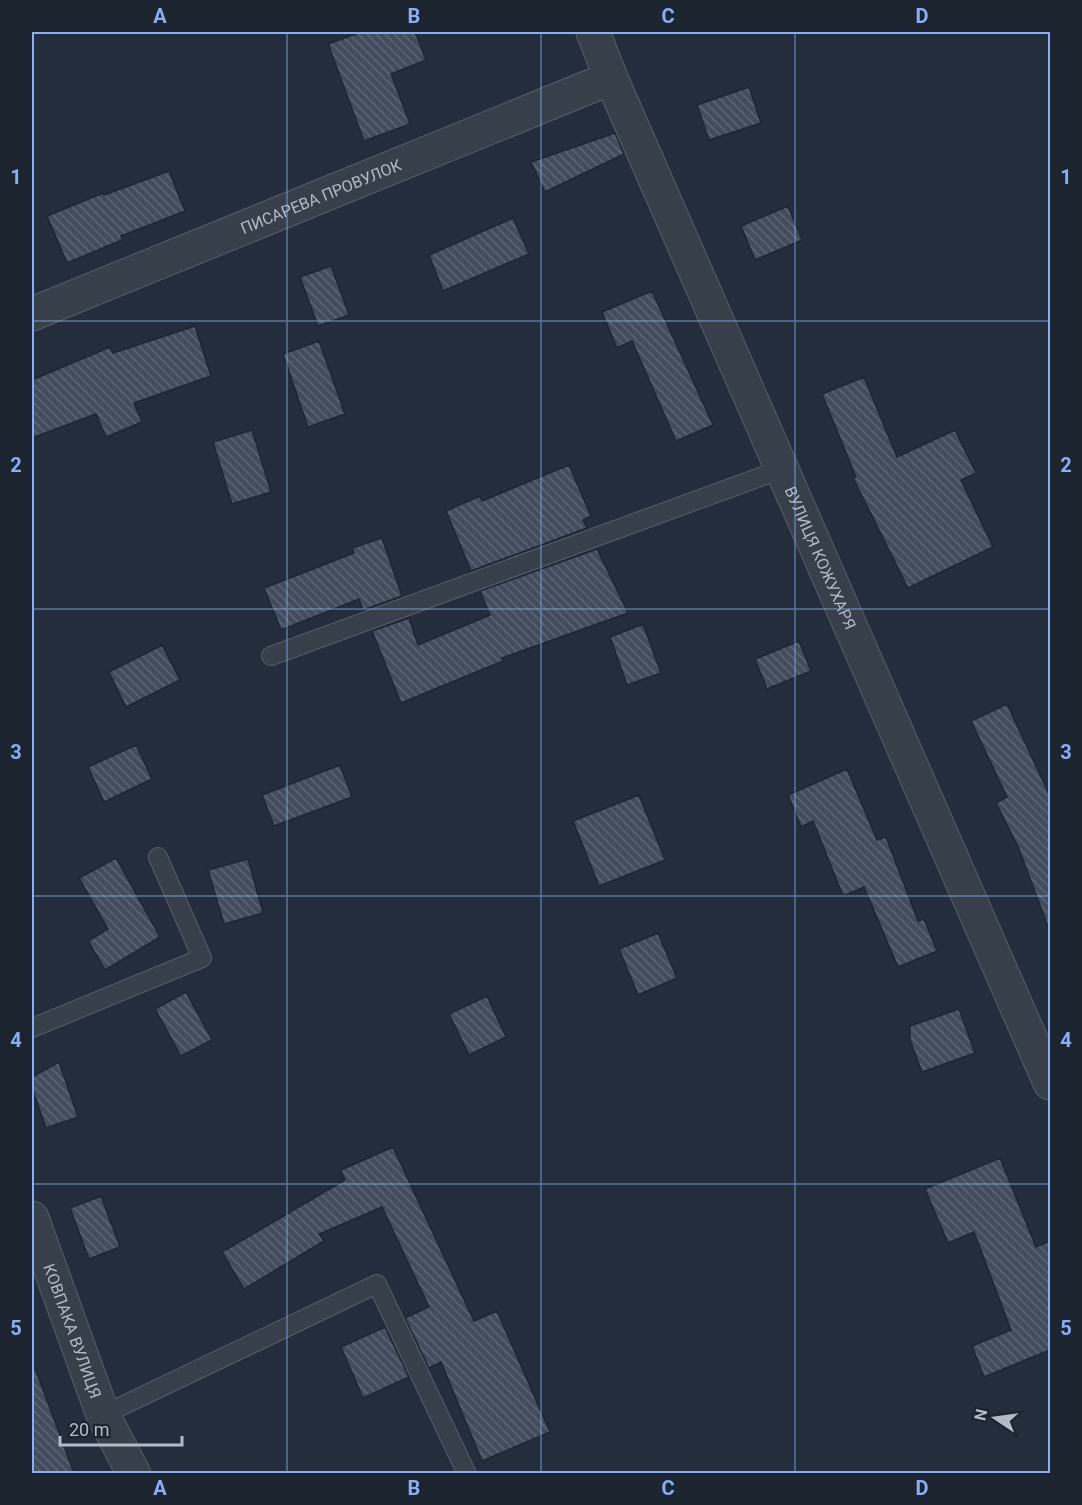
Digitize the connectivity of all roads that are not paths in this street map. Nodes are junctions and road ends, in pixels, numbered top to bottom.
1 (593, 32) edge
2 (611, 78) junction
3 (32, 314) edge
4 (782, 469) junction
5 (271, 656) dead end
6 (158, 857) dead end
7 (32, 1028) edge
8 (1050, 1083) edge
9 (32, 1218) edge
10 (104, 1415) junction
11 (134, 1473) edge
12 (467, 1473) edge

1 - 2 street, ВУЛИЦЯ КОЖУХАРЯ
2 - 3 street, ПИСАРЕВА ПРОВУЛОК
2 - 4 street, ВУЛИЦЯ КОЖУХАРЯ
4 - 5 lane
4 - 8 street, ВУЛИЦЯ КОЖУХАРЯ
6 - 7 lane
9 - 10 street, КОВПАКА ВУЛИЦЯ
10 - 11 street, КОВПАКА ВУЛИЦЯ
10 - 12 lane

